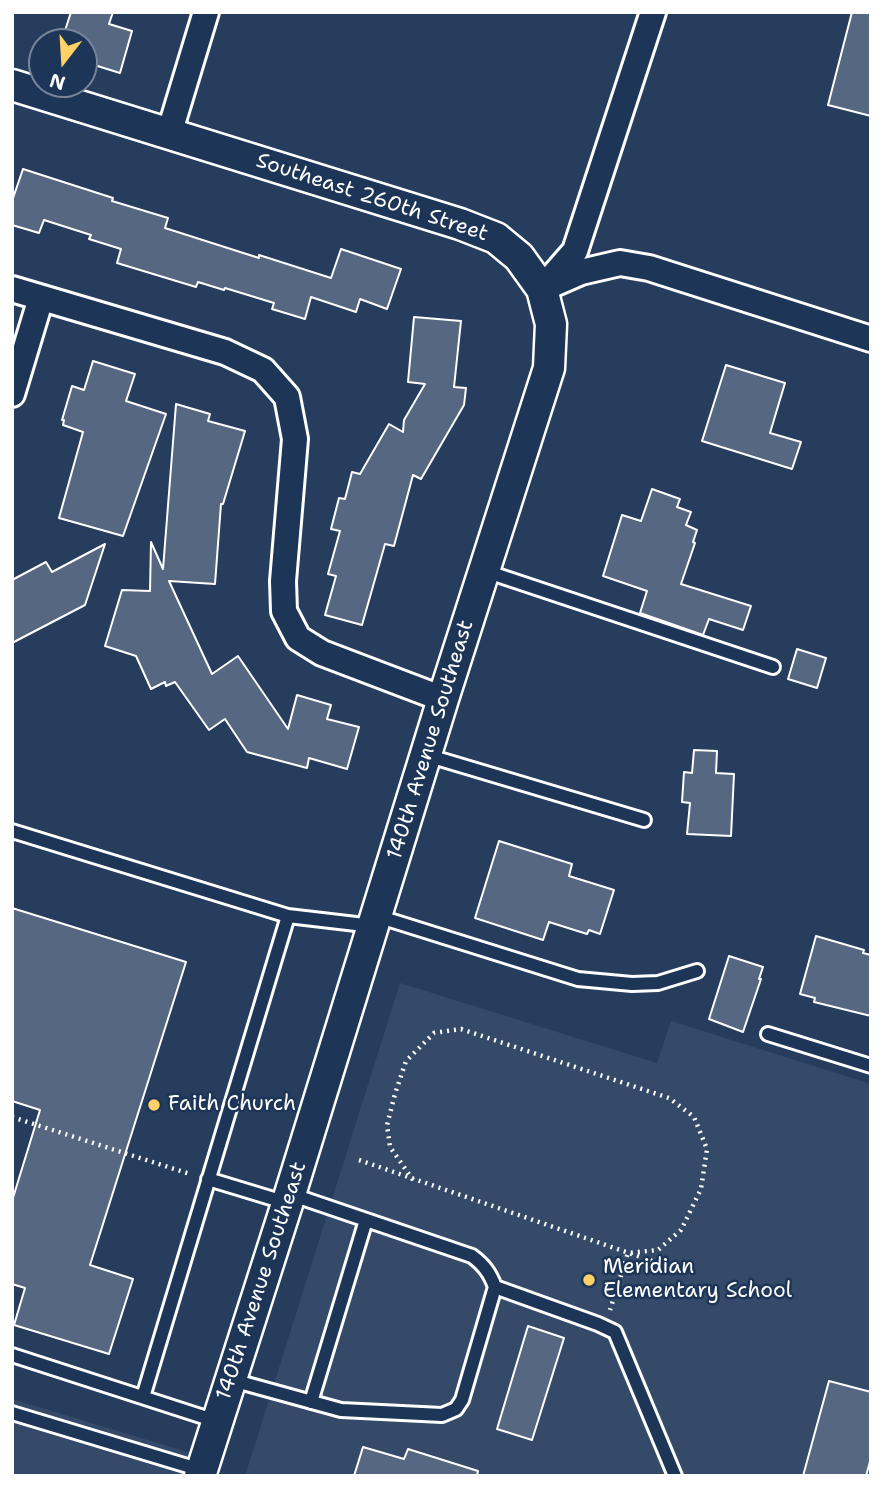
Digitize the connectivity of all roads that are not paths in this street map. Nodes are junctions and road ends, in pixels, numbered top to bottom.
1 (206, 12) edge
2 (653, 12) edge
3 (12, 85) edge
4 (169, 134) junction
5 (12, 289) edge
6 (542, 289) junction
7 (41, 298) junction
8 (871, 339) edge
9 (12, 394) edge
10 (484, 571) junction
11 (773, 667) dead end
12 (443, 699) junction
13 (426, 755) junction
14 (643, 820) dead end
15 (12, 831) edge
16 (288, 916) junction
17 (374, 921) junction
18 (697, 971) dead end
19 (768, 1034) dead end
20 (871, 1066) edge
21 (208, 1179) junction
22 (289, 1199) junction
23 (366, 1220) junction
24 (495, 1286) junction
25 (12, 1355) edge
26 (231, 1380) junction
27 (143, 1397) junction
28 (311, 1402) junction
29 (12, 1413) edge
30 (216, 1421) junction
31 (200, 1473) edge
32 (675, 1476) edge

1 - 4 street
2 - 6 street
3 - 4 street, Southeast 260th Street
4 - 6 street, Southeast 260th Street
5 - 7 street
6 - 8 street
6 - 10 street, 140th Avenue Southeast
7 - 9 street
7 - 12 street
10 - 11 lane
10 - 12 street, 140th Avenue Southeast
12 - 13 street, 140th Avenue Southeast
13 - 14 lane
13 - 17 street, 140th Avenue Southeast
15 - 16 lane
16 - 17 lane
16 - 21 lane
17 - 18 lane
17 - 22 street, 140th Avenue Southeast
19 - 20 lane
21 - 22 lane
21 - 27 lane
22 - 23 lane
22 - 26 street, 140th Avenue Southeast
23 - 24 lane
23 - 28 lane
24 - 28 lane
24 - 32 lane
25 - 27 lane
26 - 28 lane
26 - 30 street, 140th Avenue Southeast
27 - 30 lane
29 - 31 lane
30 - 31 street, 140th Avenue Southeast

